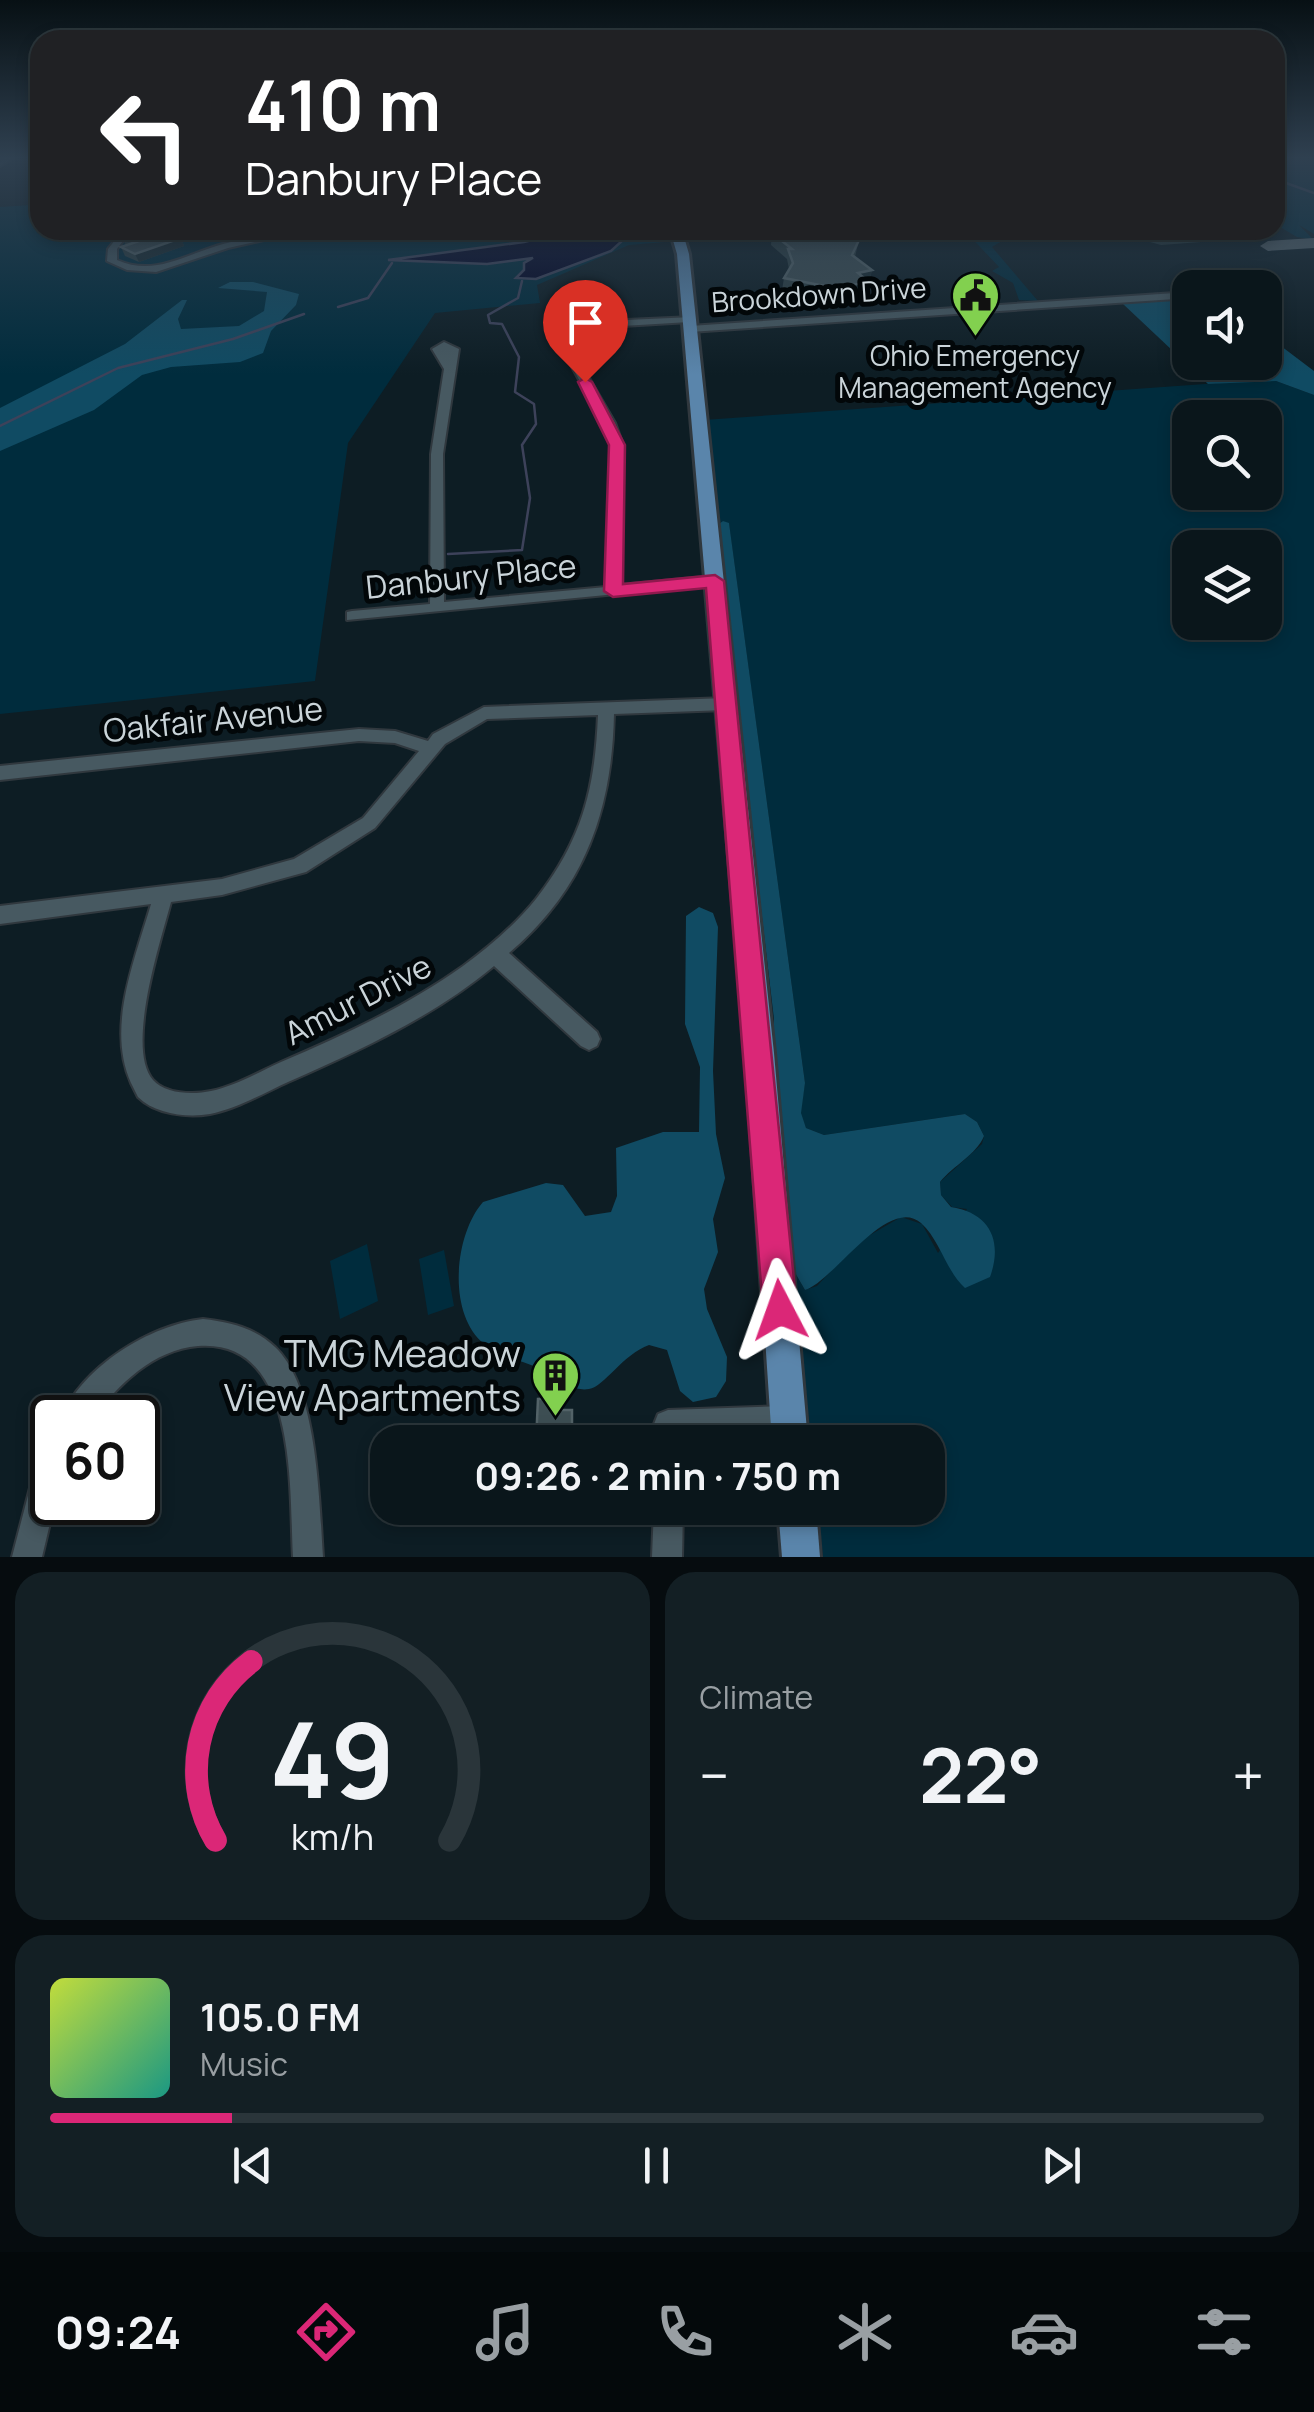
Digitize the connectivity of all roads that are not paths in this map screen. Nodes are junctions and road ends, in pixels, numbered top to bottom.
1 (119, 240) edge
2 (253, 240) edge
3 (677, 240) edge
4 (1172, 296) edge
5 (690, 324) junction
6 (448, 369) dead end
7 (715, 581) junction
8 (613, 591) junction
9 (436, 608) junction
10 (352, 616) dead end
11 (726, 704) junction
12 (606, 706) junction
13 (431, 748) junction
14 (0, 774) edge
15 (162, 895) junction
16 (0, 915) edge
17 (496, 952) junction
18 (589, 1039) dead end
19 (96, 1395) edge
20 (789, 1425) edge
21 (33, 1525) edge
22 (668, 1525) edge
23 (798, 1525) edge
24 (27, 1557) edge
25 (308, 1557) edge
26 (667, 1557) edge
27 (801, 1557) edge

1 - 2 street
3 - 5 main road
4 - 5 street, Brookdown Drive
5 - 7 main road
5 - 8 street, Brookdown Drive
6 - 9 street
7 - 8 street, Danbury Place
7 - 11 main road
8 - 9 street, Danbury Place
9 - 10 street, Danbury Place
11 - 12 street
11 - 20 main road
12 - 13 street
12 - 17 street, Amur Drive
13 - 14 street, Oakfair Avenue
13 - 15 street
15 - 16 street
15 - 17 street, Amur Drive
17 - 18 street
19 - 25 street
21 - 24 street
22 - 26 street
23 - 27 main road

